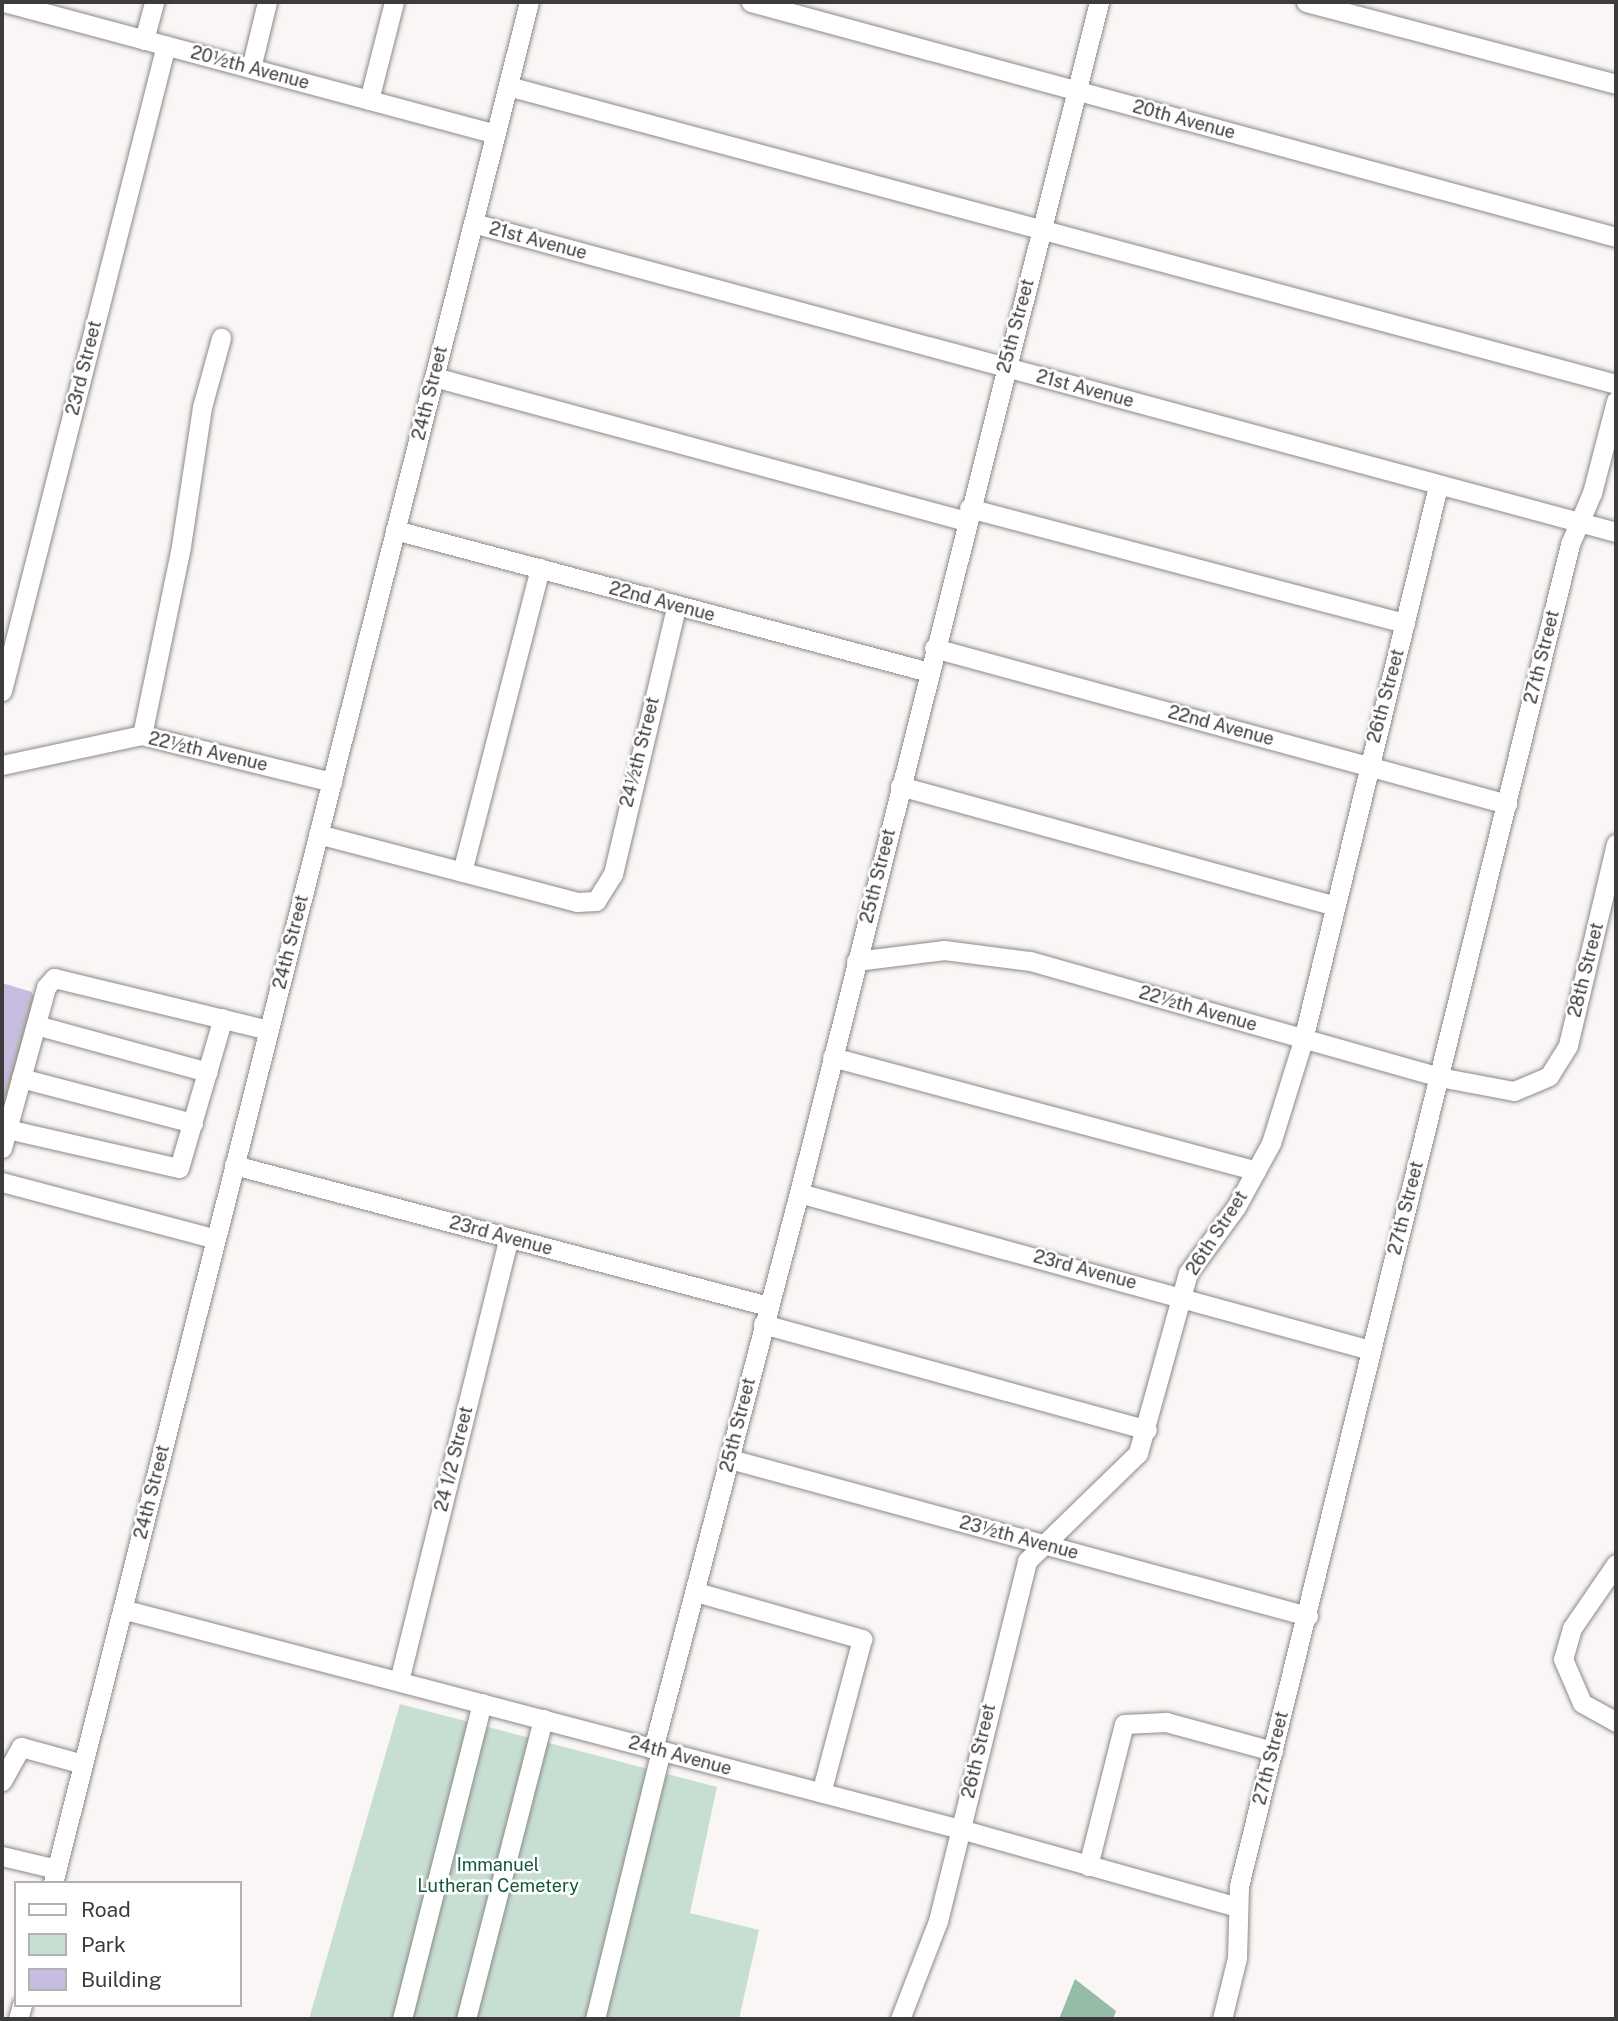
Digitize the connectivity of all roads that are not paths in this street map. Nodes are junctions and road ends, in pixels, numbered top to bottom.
1 (4, 2) edge
2 (154, 2) edge
3 (267, 2) edge
4 (529, 2) edge
5 (751, 2) edge
6 (1099, 2) edge
7 (1306, 2) edge
8 (389, 3) edge
9 (144, 40) junction
10 (166, 46) junction
11 (251, 68) junction
12 (1616, 84) edge
13 (508, 86) junction
14 (1075, 91) junction
15 (369, 100) junction
16 (496, 134) junction
17 (473, 223) junction
18 (1041, 230) junction
19 (1616, 237) edge
20 (221, 338) dead end
21 (1005, 368) junction
22 (434, 377) junction
23 (1616, 384) edge
24 (1616, 401) edge
25 (1438, 486) junction
26 (968, 514) junction
27 (1580, 522) junction
28 (396, 530) junction
29 (1616, 532) edge
30 (540, 568) junction
31 (676, 607) junction
32 (1405, 623) junction
33 (934, 648) junction
34 (929, 672) junction
35 (2, 691) edge
36 (142, 736) junction
37 (2, 765) edge
38 (1367, 765) junction
39 (332, 782) junction
40 (900, 786) junction
41 (1507, 804) junction
42 (318, 834) junction
43 (1616, 844) edge
44 (462, 872) junction
45 (1335, 906) junction
46 (856, 961) junction
47 (223, 1018) junction
48 (36, 1025) junction
49 (269, 1030) junction
50 (1303, 1040) junction
51 (832, 1057) junction
52 (208, 1072) junction
53 (1439, 1077) junction
54 (21, 1078) junction
55 (1536, 1084) joint
56 (193, 1123) junction
57 (7, 1129) junction
58 (2, 1148) edge
59 (234, 1165) junction
60 (1256, 1171) junction
61 (2, 1182) edge
62 (799, 1192) junction
63 (509, 1238) junction
64 (216, 1239) junction
65 (1179, 1296) junction
66 (766, 1315) junction
67 (1370, 1350) junction
68 (1146, 1430) junction
69 (730, 1459) junction
70 (1044, 1544) junction
71 (1616, 1564) edge
72 (696, 1592) junction
73 (122, 1609) junction
74 (1308, 1616) junction
75 (399, 1681) junction
76 (482, 1703) junction
77 (543, 1719) junction
78 (1616, 1722) edge
79 (657, 1750) junction
80 (1273, 1751) junction
81 (83, 1764) junction
82 (2, 1781) edge
83 (821, 1793) junction
84 (960, 1829) junction
85 (2, 1856) edge
86 (1088, 1866) junction
87 (55, 1876) edge
88 (1237, 1907) junction
89 (402, 2019) edge
90 (466, 2019) edge
91 (595, 2019) edge
92 (900, 2019) edge
93 (1222, 2019) edge

1 - 9 street, 20½th Avenue
2 - 9 street
3 - 11 street
4 - 13 street, 24th Street
5 - 14 street, 20th Avenue
6 - 14 street, 25th Street
7 - 12 street
8 - 15 street
9 - 10 street, 20½th Avenue
10 - 11 street, 20½th Avenue
10 - 35 street, 23rd Street
11 - 15 street, 20½th Avenue
13 - 16 street, 24th Street
13 - 18 street
14 - 18 street, 25th Street
14 - 19 street, 20th Avenue
15 - 16 street, 20½th Avenue
16 - 17 street, 24th Street
17 - 21 street, 21st Avenue
17 - 22 street, 24th Street
18 - 21 street, 25th Street
18 - 23 street
20 - 36 street
21 - 25 street, 21st Avenue
21 - 26 street, 25th Street
22 - 26 street
22 - 28 street, 24th Street
24 - 27 street, 27th Street
25 - 27 street, 21st Avenue
25 - 32 street, 26th Street
26 - 32 street
26 - 33 street, 25th Street
27 - 29 street, 21st Avenue
27 - 41 street, 27th Street
28 - 30 street, 22nd Avenue
28 - 39 street, 24th Street
30 - 31 street, 22nd Avenue
30 - 44 street
31 - 34 street, 22nd Avenue
31 - 44 street, 24½th Street
32 - 38 street, 26th Street
33 - 34 street, 25th Street
33 - 38 street, 22nd Avenue
34 - 40 street, 25th Street
36 - 37 street, 22½th Avenue
36 - 39 street, 22½th Avenue
38 - 41 street, 22nd Avenue
38 - 45 street, 26th Street
39 - 42 street, 24th Street
40 - 45 street
40 - 46 street, 25th Street
41 - 53 street, 27th Street
42 - 44 street
42 - 49 street, 24th Street
43 - 55 street, 28th Street
45 - 50 street, 26th Street
46 - 50 street, 22½th Avenue
46 - 51 street, 25th Street
47 - 48 street
47 - 49 street
47 - 52 street
48 - 52 street
48 - 54 street
49 - 59 street, 24th Street
50 - 53 street, 22½th Avenue
50 - 60 street, 26th Street
51 - 60 street
51 - 62 street, 25th Street
52 - 56 street
53 - 55 street, 22½th Avenue
53 - 67 street, 27th Street
54 - 56 street
54 - 57 street
56 - 57 street
57 - 58 street
59 - 63 street, 23rd Avenue
59 - 64 street, 24th Street
60 - 65 street, 26th Street
61 - 64 street
62 - 65 street, 23rd Avenue
62 - 66 street, 25th Street
63 - 66 street, 23rd Avenue
63 - 75 street, 24 1/2 Street
64 - 73 street, 24th Street
65 - 67 street, 23rd Avenue
65 - 68 street, 26th Street
66 - 68 street, 23rd Avenue
66 - 69 street, 25th Street
67 - 74 street, 27th Street
68 - 70 street, 26th Street
69 - 70 street, 23½th Avenue
69 - 72 street, 25th Street
70 - 74 street, 23½th Avenue
70 - 84 street, 26th Street
71 - 78 street
72 - 79 street, 25th Street
72 - 83 street
73 - 75 street, 24th Avenue
73 - 81 street, 24th Street
74 - 80 street, 27th Street
75 - 76 street, 24th Avenue
76 - 77 street, 24th Avenue
76 - 89 street
77 - 79 street, 24th Avenue
77 - 90 street
79 - 83 street, 24th Avenue
79 - 91 street, 25th Street
80 - 86 street
80 - 88 street, 27th Street
81 - 82 street
81 - 87 street, 24th Street
83 - 84 street, 24th Avenue
84 - 86 street, 24th Avenue
84 - 92 street, 26th Street
85 - 87 street
86 - 88 street, 24th Avenue
88 - 93 street, 27th Street

